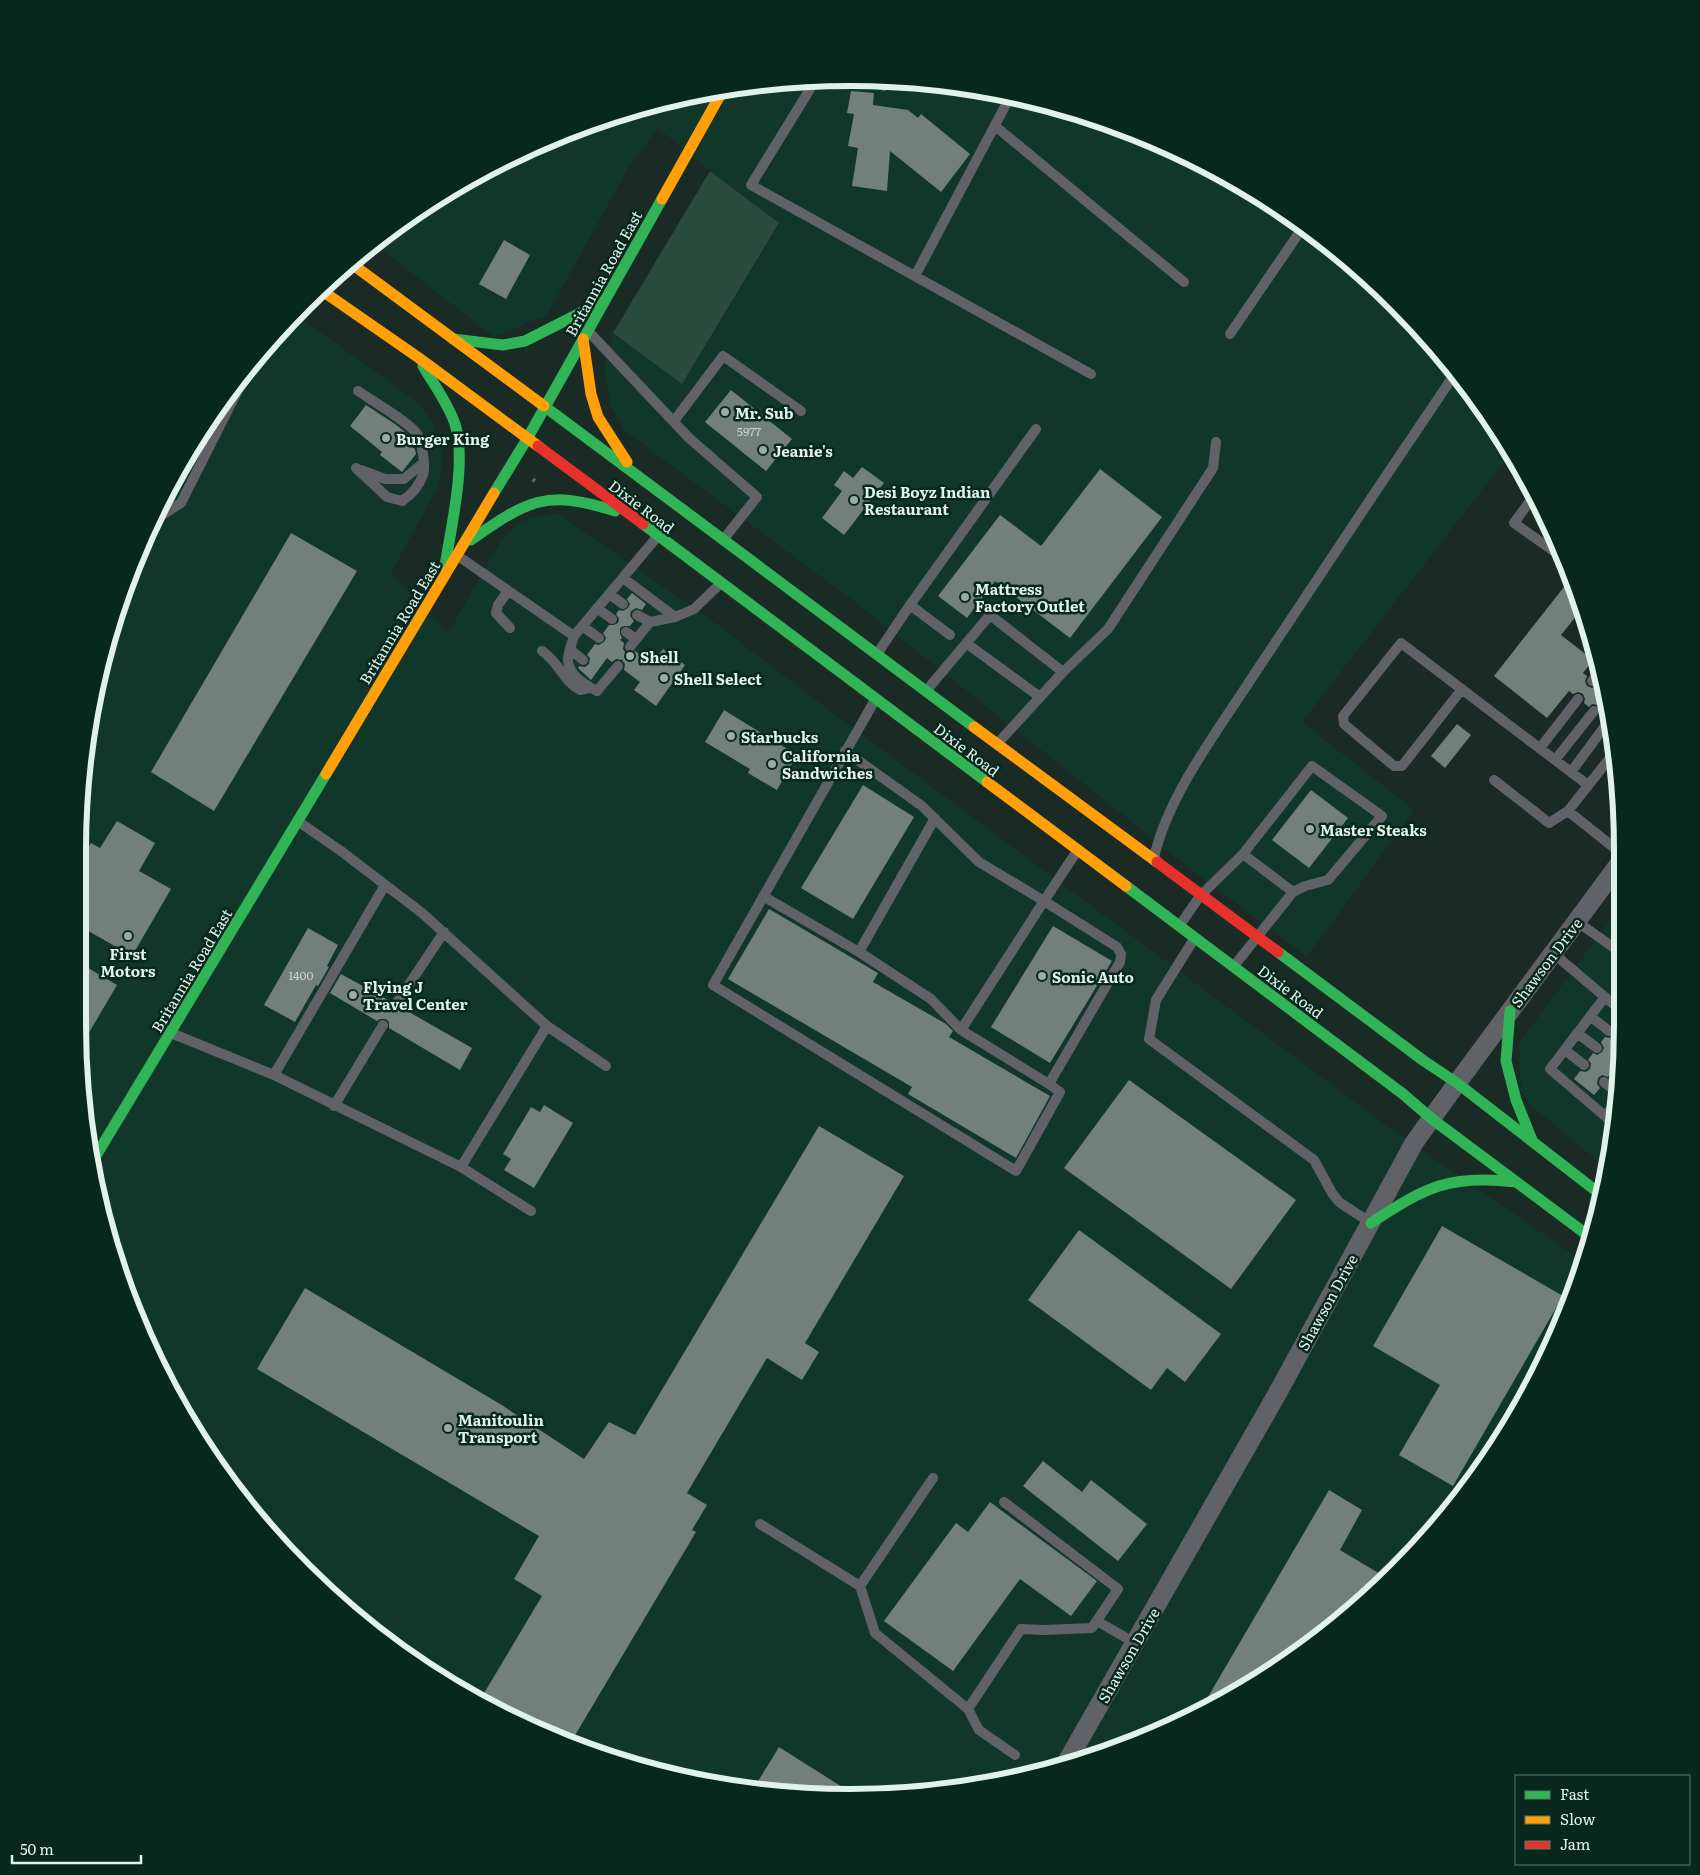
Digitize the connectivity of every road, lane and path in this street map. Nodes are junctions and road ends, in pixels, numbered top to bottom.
1 (811, 88) edge
2 (718, 98) edge
3 (1006, 103) edge
4 (995, 126) junction
5 (1299, 233) edge
6 (357, 267) edge
7 (915, 276) junction
8 (1184, 282) dead end
9 (327, 294) edge
10 (604, 301) junction
11 (1230, 334) dead end
12 (585, 335) junction
13 (451, 338) junction
14 (418, 358) junction
15 (1091, 374) dead end
16 (1451, 379) edge
17 (358, 391) dead end
18 (232, 402) edge
19 (544, 408) junction
20 (801, 411) dead end
21 (674, 421) junction
22 (1036, 429) dead end
23 (527, 438) junction
24 (1216, 442) dead end
25 (423, 463) junction
26 (636, 476) junction
27 (1529, 502) edge
28 (164, 514) edge
29 (628, 514) junction
30 (658, 536) junction
31 (723, 540) junction
32 (463, 545) junction
33 (1552, 550) edge
34 (457, 556) junction
35 (444, 577) junction
36 (623, 578) junction
37 (721, 583) junction
38 (508, 591) junction
39 (609, 594) junction
40 (623, 604) dead end
41 (910, 605) junction
42 (597, 608) junction
43 (638, 615) dead end
44 (675, 617) junction
45 (612, 619) dead end
46 (650, 622) junction
47 (582, 626) junction
48 (510, 628) dead end
49 (626, 632) dead end
50 (950, 635) dead end
51 (574, 636) junction
52 (599, 638) dead end
53 (966, 643) junction
54 (570, 650) junction
55 (542, 651) dead end
56 (877, 655) junction
57 (583, 660) dead end
58 (618, 666) dead end
59 (1063, 672) junction
60 (597, 673) dead end
61 (1594, 679) edge
62 (606, 680) junction
63 (1592, 681) dead end
64 (589, 688) junction
65 (1462, 689) junction
66 (926, 691) junction
67 (1040, 697) junction
68 (875, 699) junction
69 (1578, 699) dead end
70 (1594, 711) dead end
71 (1603, 728) edge
72 (996, 744) junction
73 (1540, 748) junction
74 (846, 751) junction
75 (1555, 760) junction
76 (1608, 760) edge
77 (1571, 772) junction
78 (1494, 780) dead end
79 (1588, 785) junction
80 (1568, 811) junction
81 (935, 818) junction
82 (298, 821) junction
83 (1614, 848) edge
84 (1078, 850) junction
85 (1243, 854) junction
86 (1154, 861) junction
87 (1614, 871) edge
88 (386, 885) junction
89 (1293, 892) junction
90 (763, 896) junction
91 (1200, 896) junction
92 (1044, 902) junction
93 (1576, 921) junction
94 (1179, 926) junction
95 (444, 932) junction
96 (1195, 938) junction
97 (1257, 938) junction
98 (1614, 948) edge
99 (859, 952) junction
100 (1553, 953) junction
101 (1233, 967) junction
102 (1604, 997) junction
103 (396, 1004) dead end
104 (1614, 1005) edge
105 (1510, 1011) junction
106 (1590, 1016) junction
107 (383, 1025) dead end
108 (547, 1026) junction
109 (961, 1030) junction
110 (1609, 1031) dead end
111 (170, 1032) junction
112 (1577, 1033) junction
113 (1597, 1048) dead end
114 (1565, 1050) junction
115 (606, 1066) dead end
116 (1584, 1066) dead end
117 (274, 1075) junction
118 (1604, 1082) dead end
119 (1456, 1083) junction
120 (1050, 1084) junction
121 (1611, 1088) edge
122 (334, 1106) junction
123 (1608, 1111) edge
124 (1605, 1116) junction
125 (1432, 1119) junction
126 (1608, 1119) edge
127 (1532, 1142) junction
128 (97, 1150) edge
129 (460, 1167) junction
130 (1516, 1182) junction
131 (1595, 1190) edge
132 (531, 1211) dead end
133 (1371, 1223) junction
134 (1585, 1233) edge
135 (933, 1478) dead end
136 (1004, 1502) dead end
137 (760, 1524) dead end
138 (860, 1586) junction
139 (1097, 1621) junction
140 (1135, 1643) junction
141 (968, 1710) junction
142 (1015, 1755) dead end
143 (1071, 1756) edge

1 - 7 lane
2 - 10 main road, Britannia Road East
3 - 4 lane
4 - 7 lane
4 - 8 lane
5 - 11 lane
6 - 13 main road, Dixie Road
7 - 15 lane
9 - 14 main road, Dixie Road
10 - 12 main road, Britannia Road East
10 - 13 main road
12 - 19 main road, Britannia Road East
12 - 21 lane
12 - 26 main road
13 - 19 main road, Dixie Road
14 - 23 main road, Dixie Road
14 - 35 main road
16 - 86 lane
17 - 25 lane
18 - 28 lane
19 - 23 main road, Britannia Road East
19 - 26 main road, Dixie Road
20 - 21 lane
21 - 31 lane
22 - 41 lane
23 - 29 main road, Dixie Road
23 - 32 main road, Britannia Road East
24 - 59 lane
25 - 25 lane
26 - 31 main road, Dixie Road
27 - 33 lane
29 - 30 main road, Dixie Road
29 - 32 main road
30 - 36 lane
30 - 37 main road, Dixie Road
31 - 56 main road, Dixie Road
32 - 34 main road, Britannia Road East
34 - 35 main road, Britannia Road East
34 - 38 lane
35 - 82 main road, Britannia Road East
36 - 39 lane
36 - 44 lane
37 - 44 lane
37 - 68 main road, Dixie Road
38 - 48 lane
38 - 51 lane
39 - 40 lane
39 - 42 lane
41 - 50 lane
41 - 56 lane
42 - 45 lane
42 - 47 lane
43 - 46 lane
44 - 46 lane
46 - 49 lane
47 - 51 lane
47 - 52 lane
51 - 54 lane
53 - 59 lane
53 - 66 lane
53 - 67 lane
54 - 57 lane
54 - 64 lane
55 - 64 lane
56 - 66 main road, Dixie Road
58 - 62 lane
59 - 67 lane
60 - 62 lane
61 - 63 lane
62 - 64 lane
65 - 65 lane
65 - 73 lane
66 - 72 main road, Dixie Road
67 - 72 lane
68 - 74 lane
68 - 84 main road, Dixie Road
69 - 73 lane
70 - 75 lane
71 - 77 lane
72 - 86 main road, Dixie Road
73 - 75 lane
74 - 81 lane
74 - 90 lane
75 - 77 lane
76 - 79 lane
77 - 79 lane
78 - 80 lane
79 - 80 lane
80 - 83 lane
81 - 92 lane
81 - 99 lane
82 - 88 lane
82 - 111 main road, Britannia Road East
84 - 92 lane
84 - 94 main road, Dixie Road
85 - 89 lane
85 - 89 lane
85 - 91 lane
86 - 91 main road, Dixie Road
87 - 93 street, Shawson Drive
88 - 95 lane
88 - 117 lane
89 - 97 lane
90 - 99 lane
90 - 120 lane
91 - 94 lane
91 - 97 main road, Dixie Road
92 - 109 lane
92 - 120 lane
93 - 98 lane
93 - 100 street, Shawson Drive
94 - 96 main road, Dixie Road
95 - 103 lane
95 - 108 lane
96 - 101 main road, Dixie Road
96 - 133 lane
97 - 101 lane
97 - 119 main road, Dixie Road
99 - 109 lane
100 - 102 lane
100 - 105 street, Shawson Drive
101 - 125 main road, Dixie Road
102 - 104 lane
102 - 106 lane
105 - 119 street, Shawson Drive
105 - 127 main road
106 - 110 lane
106 - 112 lane
107 - 122 lane
108 - 115 lane
108 - 129 lane
109 - 120 lane
111 - 117 lane
111 - 128 main road, Britannia Road East
112 - 113 lane
112 - 114 lane
114 - 116 lane
114 - 124 lane
117 - 122 lane
118 - 121 lane
119 - 125 street, Shawson Drive
119 - 127 main road, Dixie Road
122 - 129 lane
123 - 124 lane
124 - 126 lane
125 - 130 main road, Dixie Road
125 - 133 street, Shawson Drive
127 - 131 main road, Dixie Road
129 - 132 lane
130 - 133 main road
130 - 134 main road, Dixie Road
133 - 140 street, Shawson Drive
135 - 138 lane
136 - 139 lane
137 - 138 lane
138 - 141 lane
139 - 140 lane
139 - 141 lane
140 - 143 street, Shawson Drive
141 - 142 lane

